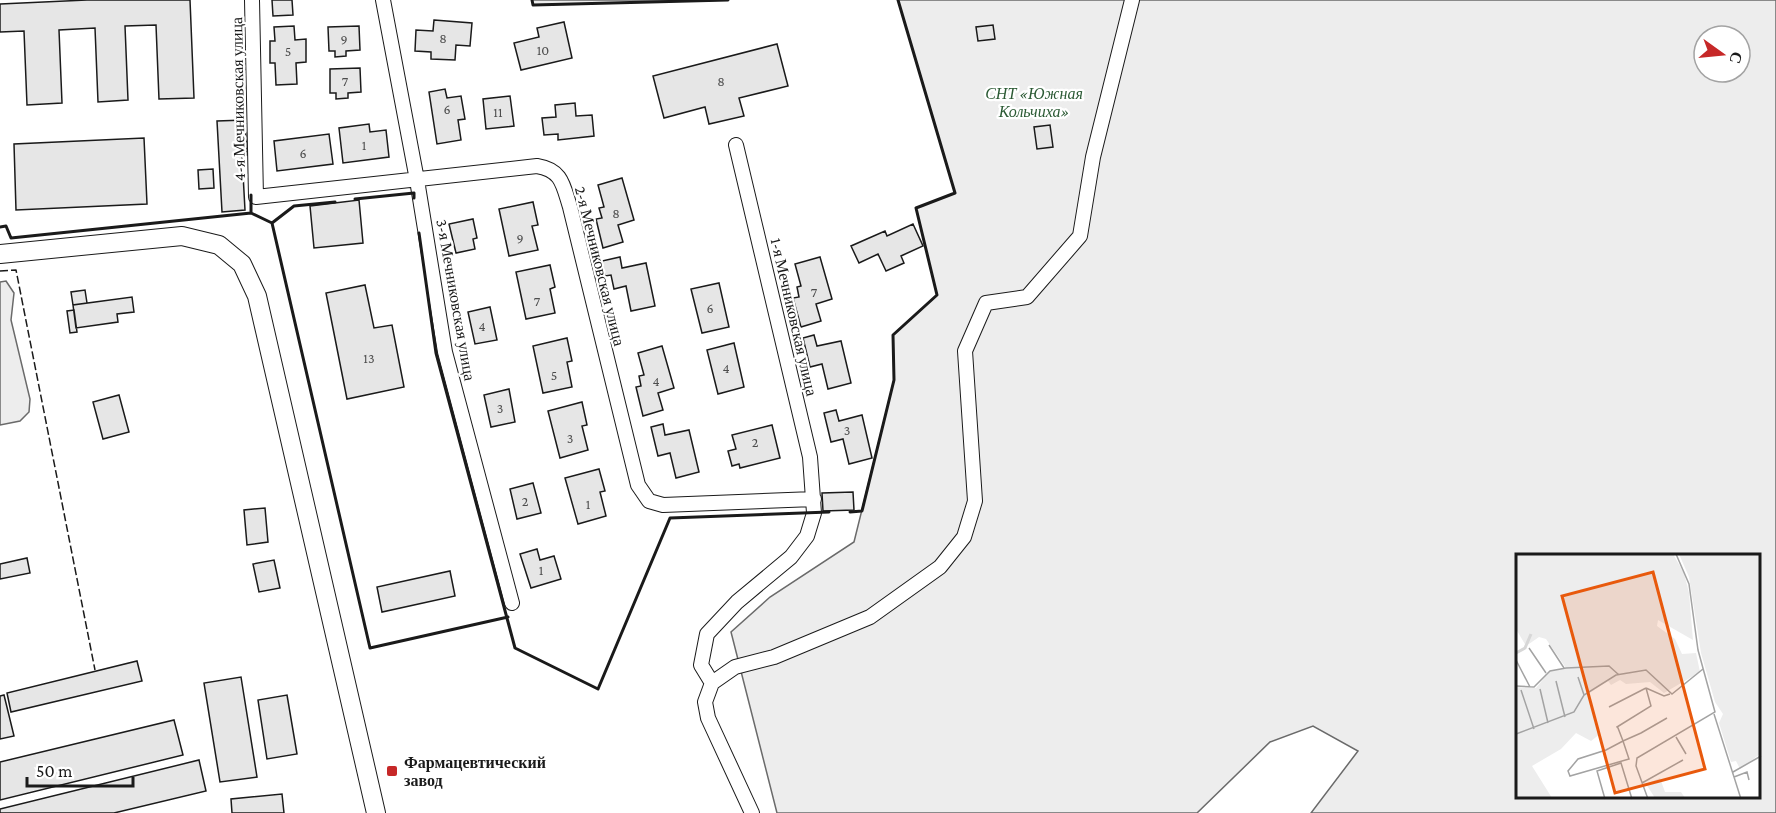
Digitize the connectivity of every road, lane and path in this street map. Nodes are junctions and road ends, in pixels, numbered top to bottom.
1 (252, 0) edge
2 (382, 0) edge
3 (1132, 0) edge
4 (736, 145) dead end
5 (417, 180) junction
6 (256, 197) joint
7 (0, 254) edge
8 (814, 499) junction
9 (512, 603) dead end
10 (712, 683) junction
11 (376, 813) edge
12 (752, 813) edge

1 - 6 street, 4-я Мечниковская улица
2 - 5 street, 3-я Мечниковская улица
3 - 10 street
4 - 8 street, 1-я Мечниковская улица
5 - 6 street, 2-я Мечниковская улица
5 - 8 street, 2-я Мечниковская улица
5 - 9 street, 3-я Мечниковская улица
7 - 11 main road
8 - 10 street, 1-я Мечниковская улица
10 - 12 street

